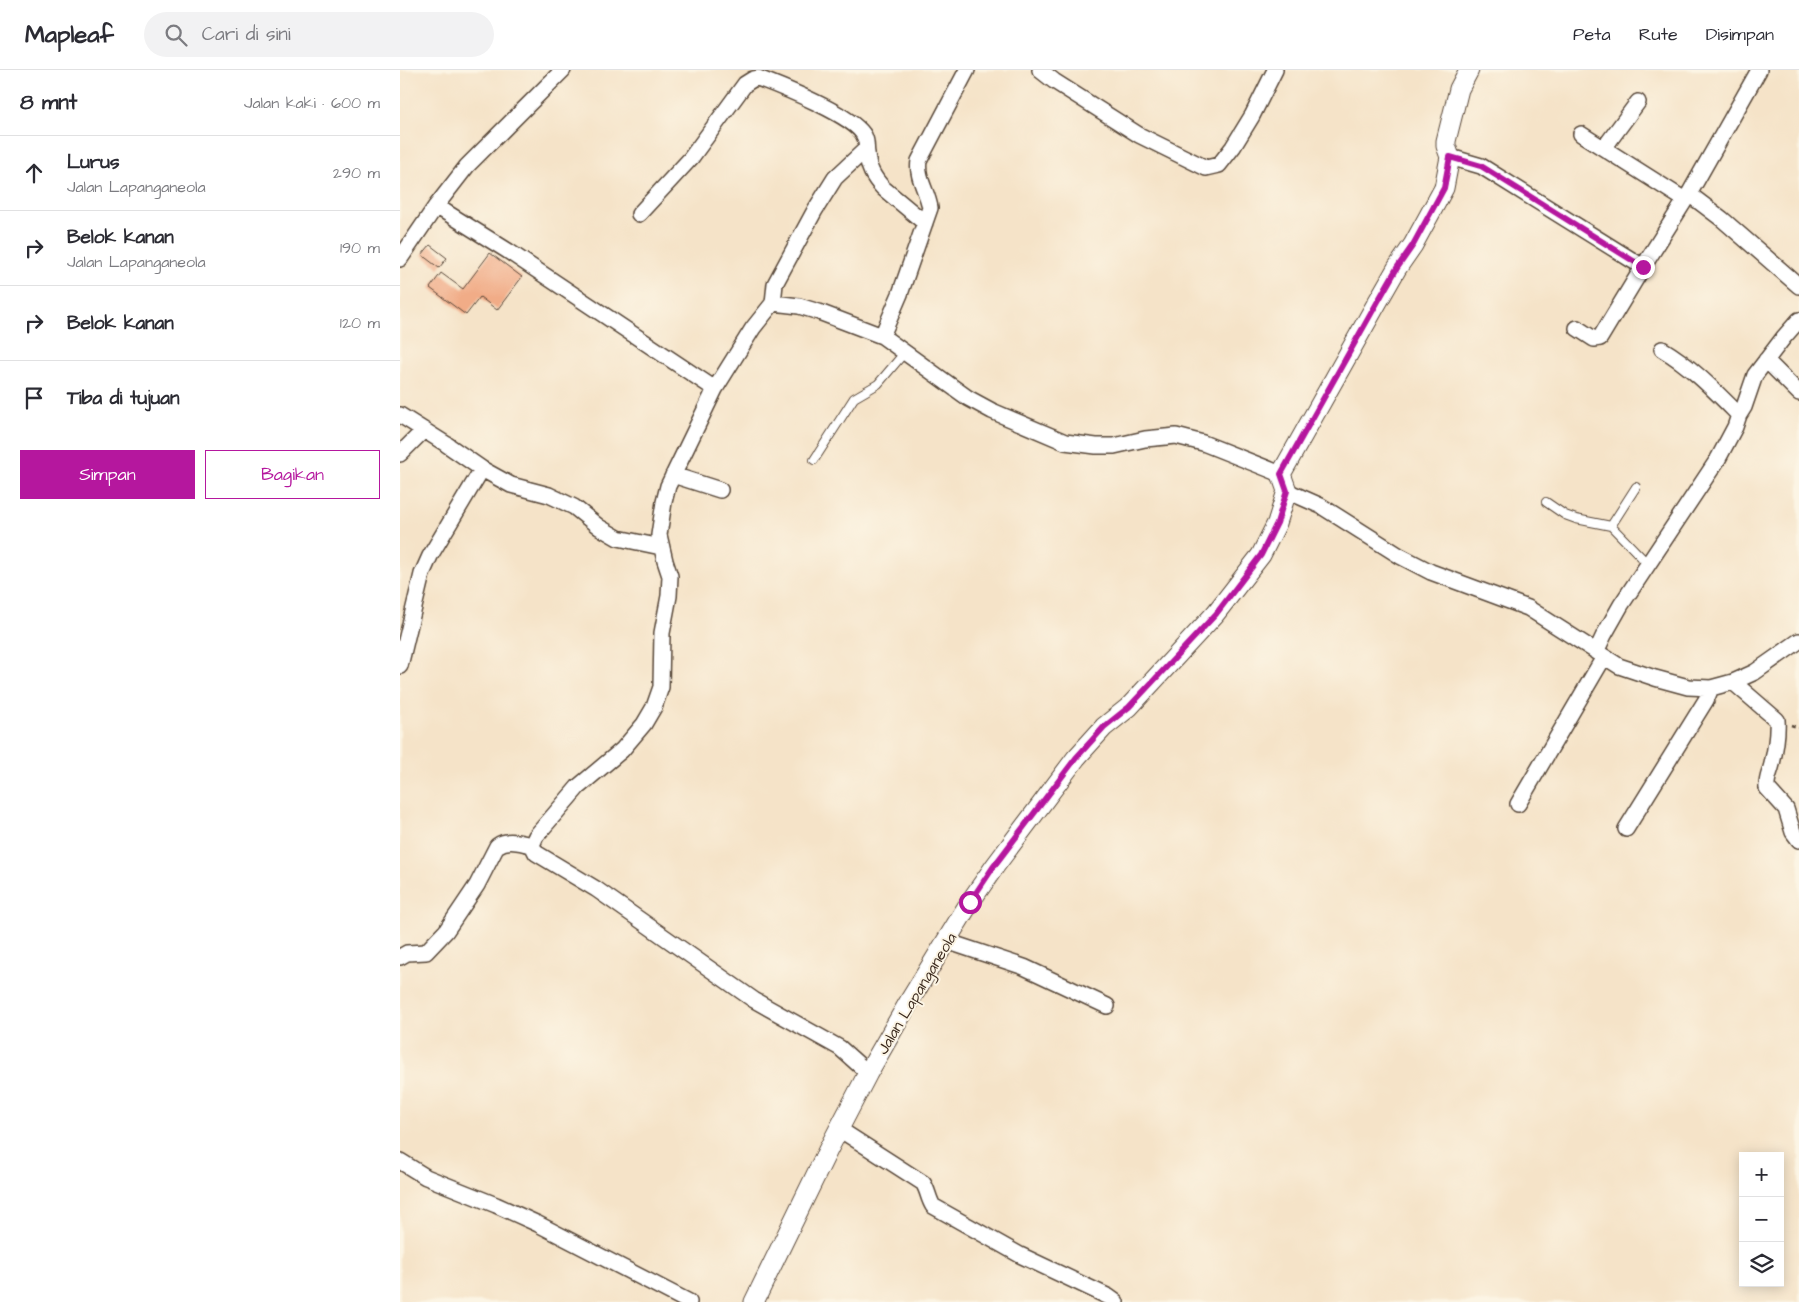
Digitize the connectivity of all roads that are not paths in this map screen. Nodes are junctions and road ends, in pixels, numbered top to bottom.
1 (563, 70) edge
2 (967, 70) edge
3 (1040, 70) edge
4 (1274, 70) edge
5 (1469, 70) edge
6 (1759, 70) edge
7 (1638, 102) dead end
8 (1581, 134) dead end
9 (1604, 148) junction
10 (866, 149) junction
11 (1450, 157) junction
12 (1687, 197) junction
13 (436, 206) junction
14 (639, 214) dead end
15 (926, 223) junction
16 (400, 259) edge
17 (1643, 267) junction
18 (1799, 286) edge
19 (773, 303) junction
20 (1799, 320) edge
21 (1577, 328) dead end
22 (882, 336) junction
23 (1662, 349) dead end
24 (905, 352) junction
25 (1766, 360) junction
26 (715, 389) junction
27 (1799, 393) edge
28 (400, 415) edge
29 (1739, 415) junction
30 (424, 430) junction
31 (400, 454) edge
32 (814, 460) dead end
33 (482, 470) junction
34 (674, 475) junction
35 (1284, 482) junction
36 (1636, 487) dead end
37 (720, 490) dead end
38 (1546, 502) dead end
39 (1611, 526) junction
40 (661, 547) junction
41 (1648, 564) junction
42 (1799, 641) edge
43 (1600, 654) junction
44 (400, 666) edge
45 (1732, 682) junction
46 (1711, 688) junction
47 (1518, 804) dead end
48 (1626, 829) dead end
49 (1799, 840) edge
50 (532, 845) junction
51 (946, 941) junction
52 (400, 957) edge
53 (1106, 1006) dead end
54 (868, 1073) junction
55 (839, 1129) junction
56 (400, 1161) edge
57 (689, 1302) edge
58 (754, 1302) edge
59 (1116, 1302) edge

1 - 13 street
2 - 15 street
3 - 4 street
5 - 11 street, Jalan Lapanganeola
6 - 12 street
7 - 9 street
8 - 9 street
9 - 12 street
10 - 14 street
10 - 15 street
10 - 19 street
11 - 17 street
11 - 35 street, Jalan Lapanganeola
12 - 17 street
12 - 18 street
13 - 16 street
13 - 26 street
15 - 22 street
17 - 21 street
19 - 22 street
19 - 26 street
20 - 25 street
22 - 24 street
23 - 29 street
24 - 32 lane
24 - 35 street
25 - 27 street
25 - 29 street
26 - 34 street
28 - 30 street
29 - 41 street
30 - 31 street
30 - 33 street
33 - 40 street
33 - 44 street
34 - 37 street
34 - 40 street
35 - 43 street
35 - 51 street, Jalan Lapanganeola
36 - 39 lane
38 - 39 lane
39 - 41 lane
40 - 50 street
41 - 43 street
42 - 45 street
43 - 46 street
43 - 47 street
45 - 46 street
45 - 49 street
46 - 48 street
50 - 52 street
50 - 54 street
51 - 53 street
51 - 54 street, Jalan Lapanganeola
54 - 55 street, Jalan Lapanganeola
55 - 58 street, Jalan Lapanganeola
55 - 59 street
56 - 57 street

